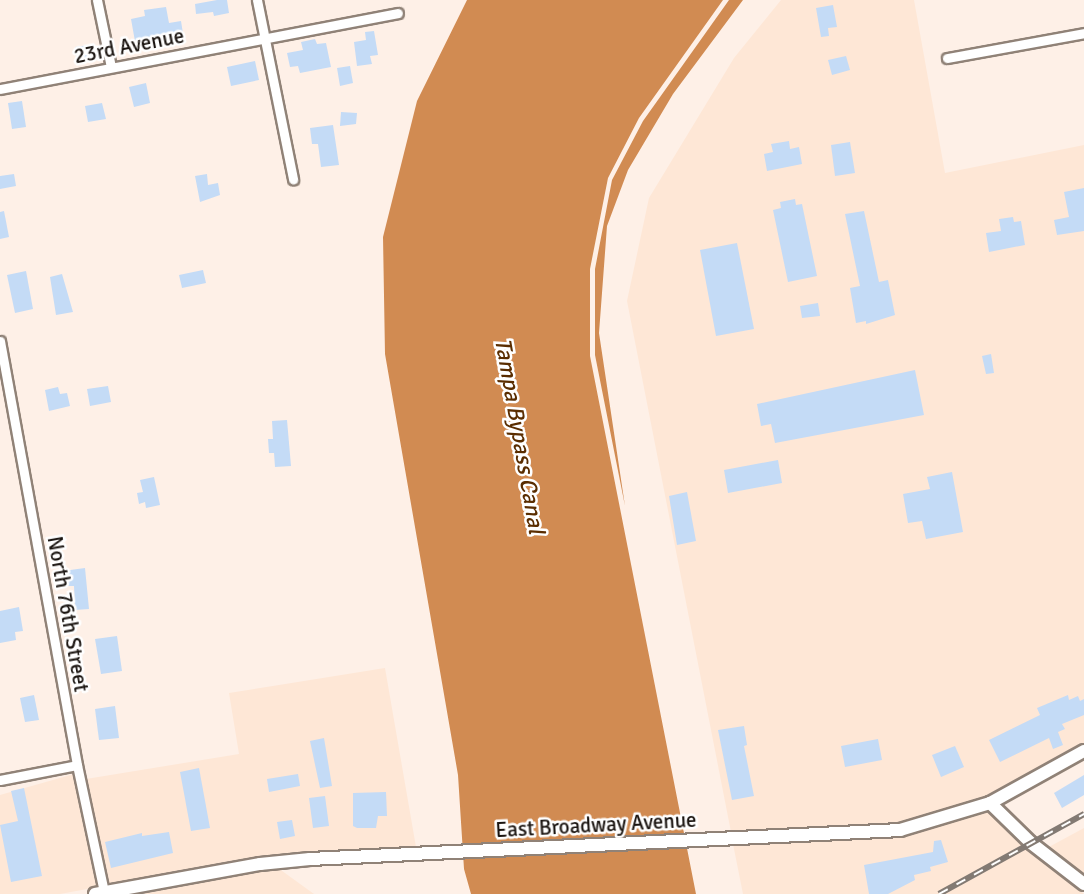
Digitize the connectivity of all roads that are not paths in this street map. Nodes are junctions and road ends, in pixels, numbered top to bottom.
1 (97, 0) edge
2 (257, 0) edge
3 (398, 13) dead end
4 (1084, 33) edge
5 (265, 38) junction
6 (947, 58) dead end
7 (111, 67) junction
8 (0, 89) edge
9 (293, 179) dead end
10 (0, 341) edge
11 (1084, 751) edge
12 (77, 765) junction
13 (0, 780) edge
14 (990, 803) junction
15 (1084, 884) edge
16 (100, 893) edge

1 - 7 street
2 - 5 street
3 - 5 street, 23rd Avenue
4 - 6 street
5 - 7 street, 23rd Avenue
5 - 9 street
7 - 8 street, 23rd Avenue
10 - 12 street, North 76th Street
11 - 14 main road, East Broadway Avenue
12 - 13 street
12 - 16 street, North 76th Street
14 - 15 main road
14 - 16 main road, East Broadway Avenue

